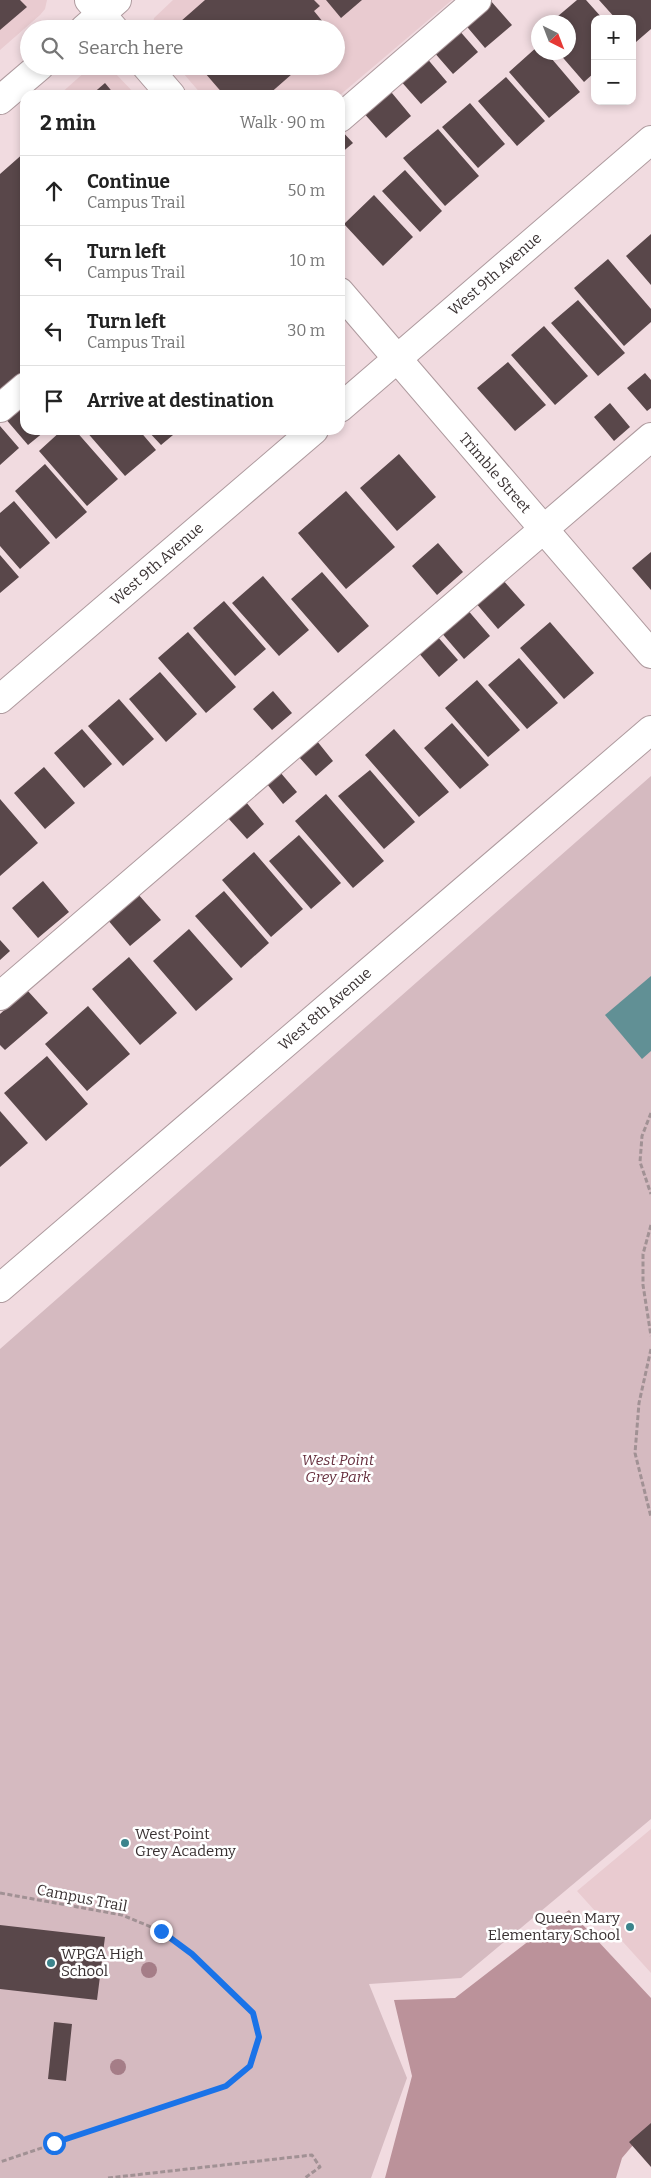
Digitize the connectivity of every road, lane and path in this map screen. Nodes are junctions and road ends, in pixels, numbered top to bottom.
1 (477, 0) edge
2 (29, 75) edge
3 (154, 75) edge
4 (167, 90) edge
5 (0, 100) edge
6 (345, 114) edge
7 (651, 140) edge
8 (345, 298) edge
9 (397, 358) junction
10 (20, 391) edge
11 (345, 404) edge
12 (0, 408) edge
13 (308, 435) edge
14 (651, 437) edge
15 (544, 529) junction
16 (651, 654) edge
17 (0, 699) edge
18 (651, 730) edge
19 (0, 996) edge
20 (651, 1114) edge
21 (651, 1194) edge
22 (651, 1224) edge
23 (0, 1288) edge
24 (651, 1336) edge
25 (651, 1349) edge
26 (651, 1500) edge
27 (647, 1503) junction
28 (651, 1517) edge
29 (0, 1893) edge
30 (0, 2162) edge
31 (108, 2178) edge
32 (305, 2178) edge

1 - 6 street
2 - 5 street
3 - 4 street
7 - 9 street, West 9th Avenue
8 - 9 street, Trimble Street
9 - 11 street, West 9th Avenue
9 - 15 street, Trimble Street
10 - 12 street
13 - 17 street, West 9th Avenue
14 - 15 street
15 - 16 street, Trimble Street
15 - 19 street
18 - 23 street, West 8th Avenue
20 - 21 path
22 - 24 path
25 - 27 path
26 - 27 path
27 - 28 path
29 - 30 path, Campus Trail
31 - 32 path

